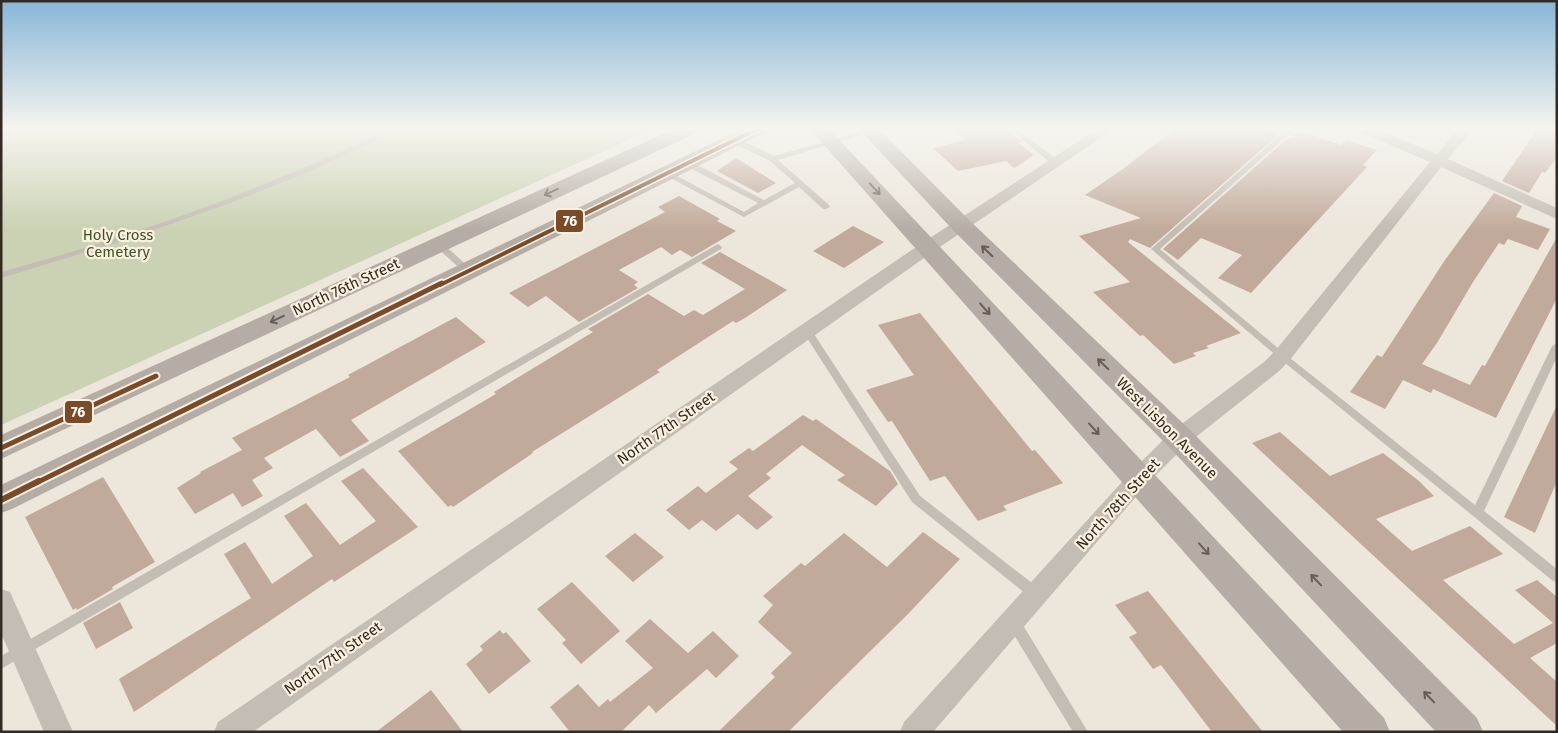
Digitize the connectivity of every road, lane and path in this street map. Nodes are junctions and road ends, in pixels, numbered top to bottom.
1 (323, 162) edge
2 (616, 162) edge
3 (688, 162) edge
4 (778, 162) edge
5 (850, 162) edge
6 (903, 162) edge
7 (1253, 162) edge
8 (1436, 162) edge
9 (1443, 162) edge
10 (1056, 163) edge
11 (676, 168) junction
12 (800, 183) junction
13 (764, 203) junction
14 (826, 206) dead end
15 (1557, 214) edge
16 (961, 225) junction
17 (438, 244) junction
18 (928, 247) junction
19 (718, 248) dead end
20 (468, 271) junction
21 (2, 274) edge
22 (807, 330) junction
23 (1557, 346) edge
24 (1282, 356) junction
25 (1179, 438) junction
26 (1, 448) edge
27 (1139, 478) junction
28 (1, 500) edge
29 (1477, 513) junction
30 (1557, 577) edge
31 (1036, 594) junction
32 (1, 600) edge
33 (1013, 621) junction
34 (12, 657) edge
35 (60, 732) edge
36 (228, 732) edge
37 (914, 732) edge
38 (1081, 732) edge
39 (1370, 732) edge
40 (1463, 732) edge

1 - 21 lane
2 -> 17 main road, North 76th Street
3 - 11 main road
4 - 12 lane
5 -> 18 main road
6 - 16 main road, West Lisbon Avenue
7 - 24 lane
8 - 24 street, North 78th Street
9 - 15 street
10 - 16 street, North 77th Street
11 - 13 lane
11 - 13 lane
11 - 20 main road
12 - 13 lane
12 - 14 lane
16 - 18 street, North 77th Street
25 -> 16 main road, West Lisbon Avenue
17 - 20 lane
17 -> 26 main road, North 76th Street
18 - 22 street, North 77th Street
18 -> 27 main road
19 - 34 lane
20 - 28 main road
22 - 31 lane
22 - 36 street, North 77th Street
23 - 29 lane
24 - 25 street, North 78th Street
24 - 29 lane
25 - 27 street, North 78th Street
40 -> 25 main road, West Lisbon Avenue
27 - 31 street, North 78th Street
27 -> 39 main road
29 - 30 lane
31 - 33 street, North 78th Street
32 - 34 street
33 - 37 street, North 78th Street
33 - 38 lane
34 - 35 street

